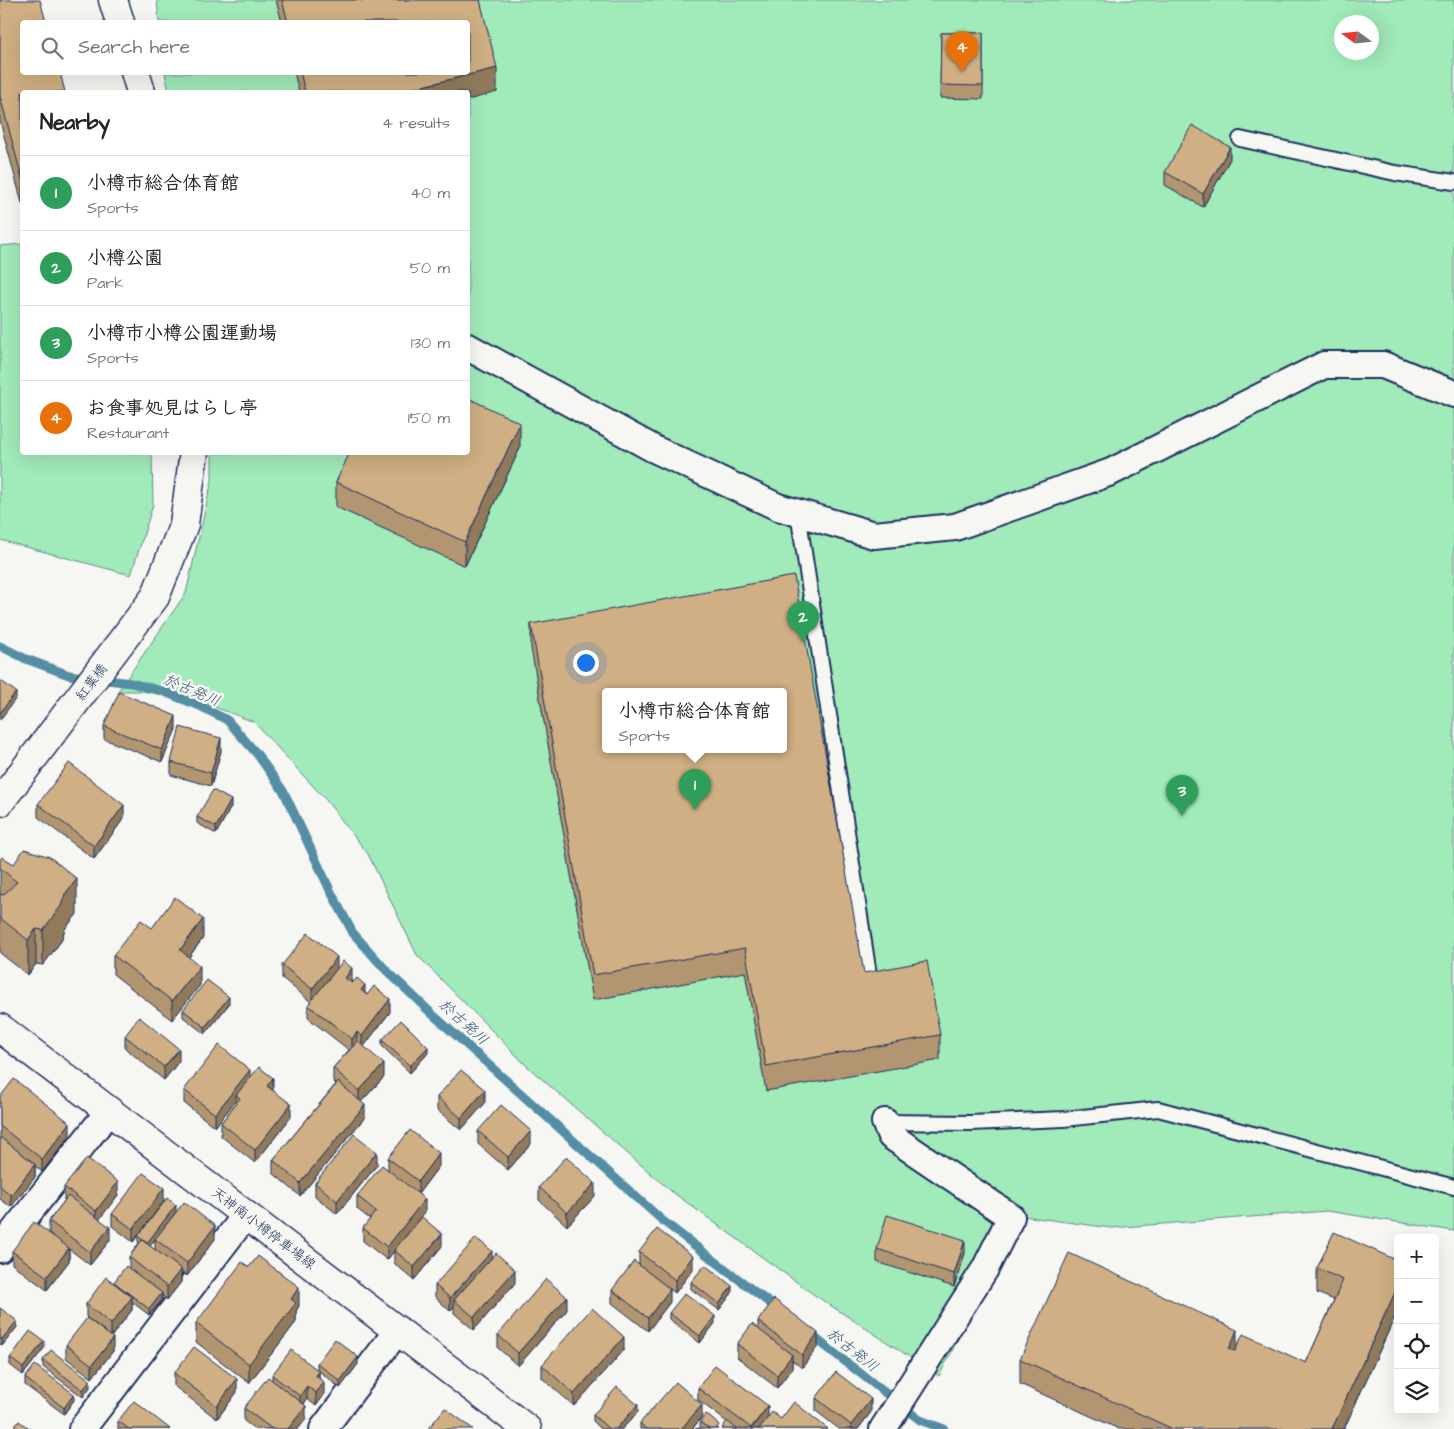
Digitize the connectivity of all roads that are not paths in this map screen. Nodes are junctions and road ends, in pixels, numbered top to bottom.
1 (113, 0) edge
2 (119, 20) edge
3 (136, 75) edge
4 (140, 90) edge
5 (1240, 139) dead end
6 (1454, 182) edge
7 (470, 347) edge
8 (1454, 393) edge
9 (194, 455) edge
10 (798, 513) junction
11 (0, 802) edge
12 (870, 981) edge
13 (0, 1028) edge
14 (109, 1111) junction
15 (885, 1122) joint
16 (1454, 1187) edge
17 (246, 1215) junction
18 (0, 1250) edge
19 (398, 1330) junction
20 (885, 1427) edge
21 (82, 1429) edge
22 (323, 1429) edge
23 (527, 1429) edge

1 - 2 main road
3 - 4 main road
5 - 6 lane
7 - 10 street
8 - 10 street
9 - 11 main road, 紅葉橋
10 - 12 lane
13 - 14 main road, 天神南小樽停車場線
14 - 17 main road, 天神南小樽停車場線
14 - 18 street
15 - 16 lane
15 - 20 street
17 - 19 main road, 天神南小樽停車場線
17 - 21 street
19 - 22 street
19 - 23 main road, 天神南小樽停車場線

